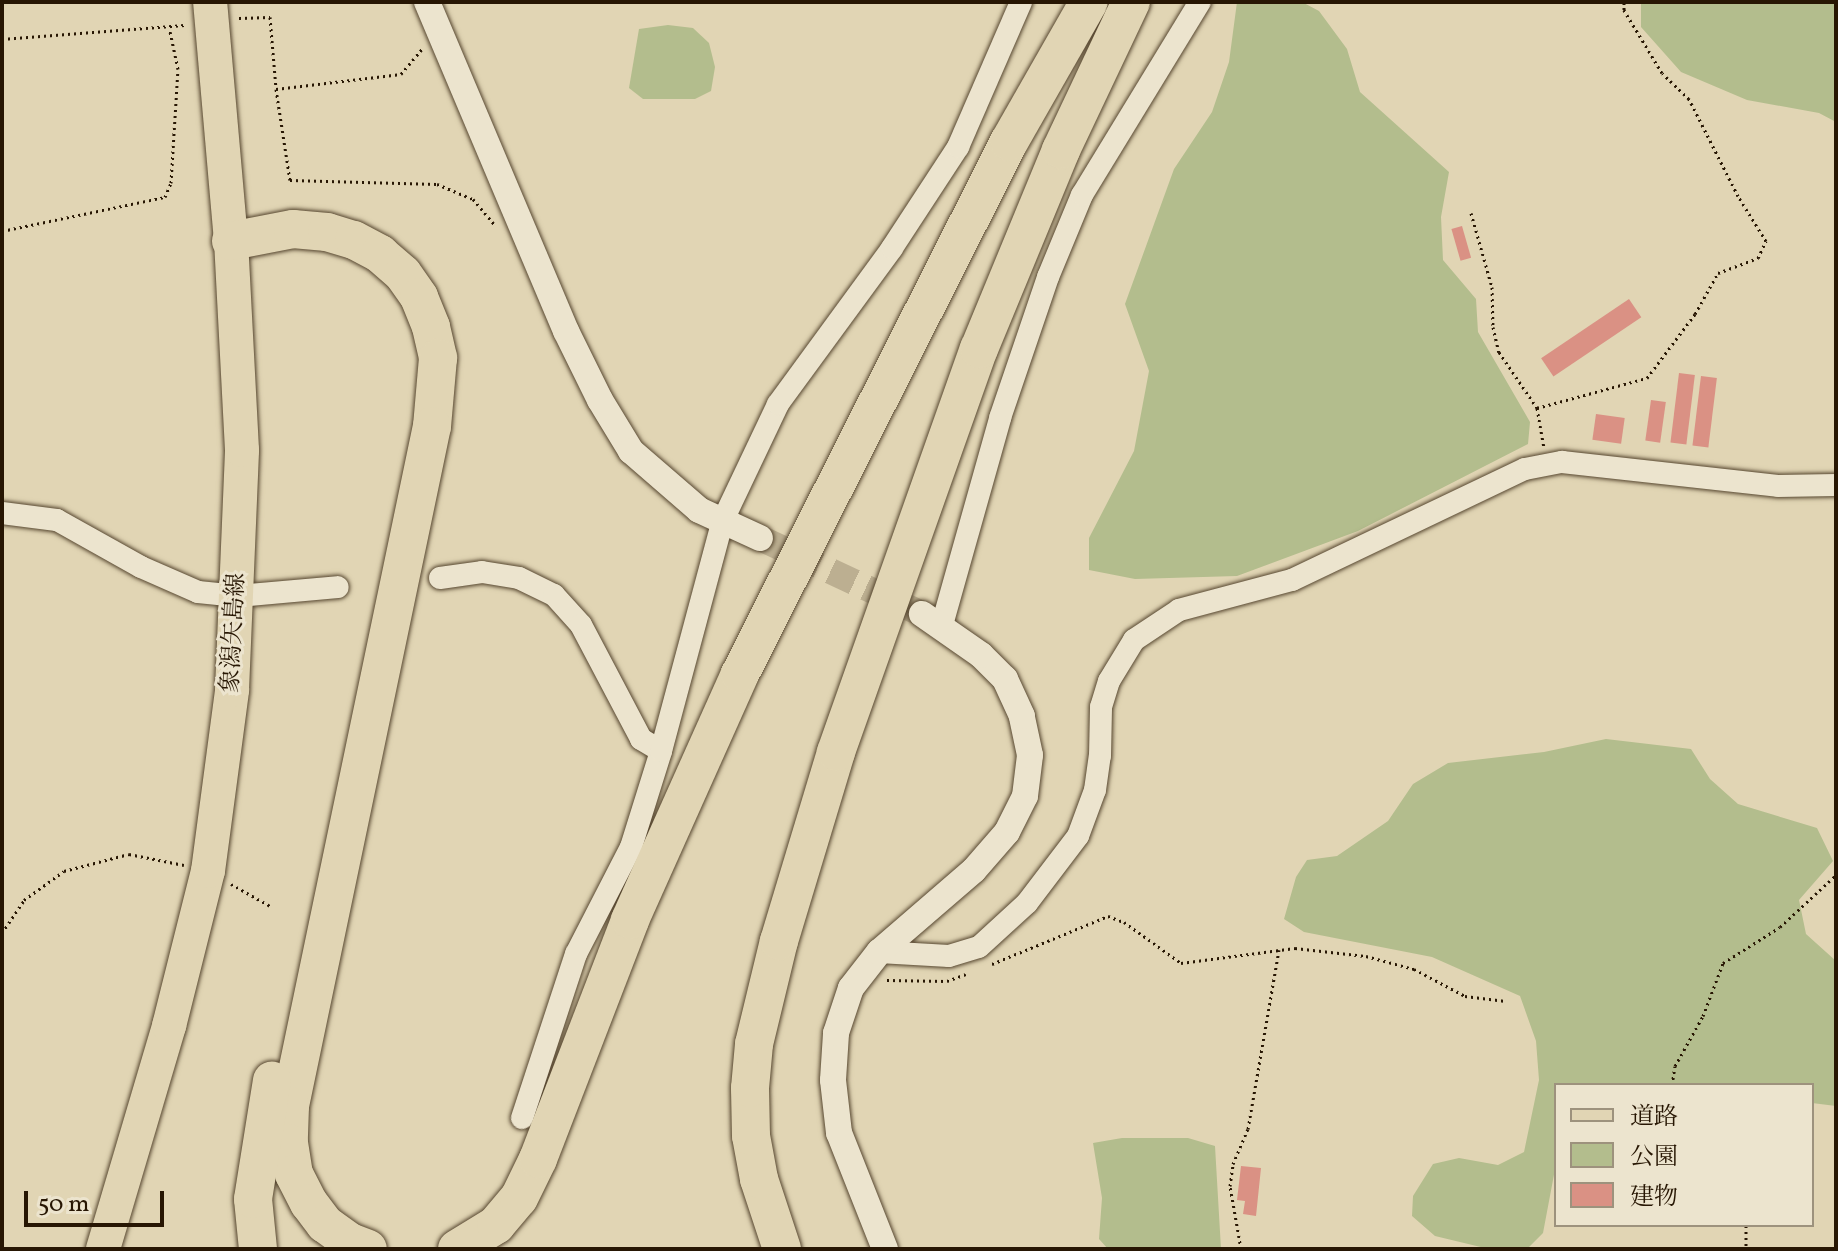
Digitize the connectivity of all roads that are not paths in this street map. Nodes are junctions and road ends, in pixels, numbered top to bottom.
1 (427, 2) edge
2 (1021, 2) edge
3 (1089, 2) edge
4 (1131, 2) edge
5 (1200, 2) edge
6 (211, 11) edge
7 (231, 241) junction
8 (1836, 485) edge
9 (2, 513) edge
10 (723, 520) junction
11 (760, 538) tunnel mouth
12 (440, 578) dead end
13 (338, 587) dead end
14 (238, 596) junction
15 (932, 620) joint
16 (661, 751) junction
17 (879, 952) junction
18 (522, 1118) dead end
19 (103, 1249) edge
20 (258, 1249) edge
21 (368, 1249) edge
22 (457, 1249) edge
23 (782, 1249) edge
24 (885, 1249) edge

1 - 10 street
2 - 10 street
3 - 22 highway
4 - 23 highway
5 - 15 street
6 - 7 main road, 象潟矢島線
7 - 14 main road, 象潟矢島線
7 - 20 highway
7 - 21 highway
8 - 17 street
9 - 14 street
10 - 11 street
10 - 16 street
12 - 16 street
13 - 14 street
14 - 19 main road, 象潟矢島線
15 - 17 street
16 - 18 street
17 - 24 street

